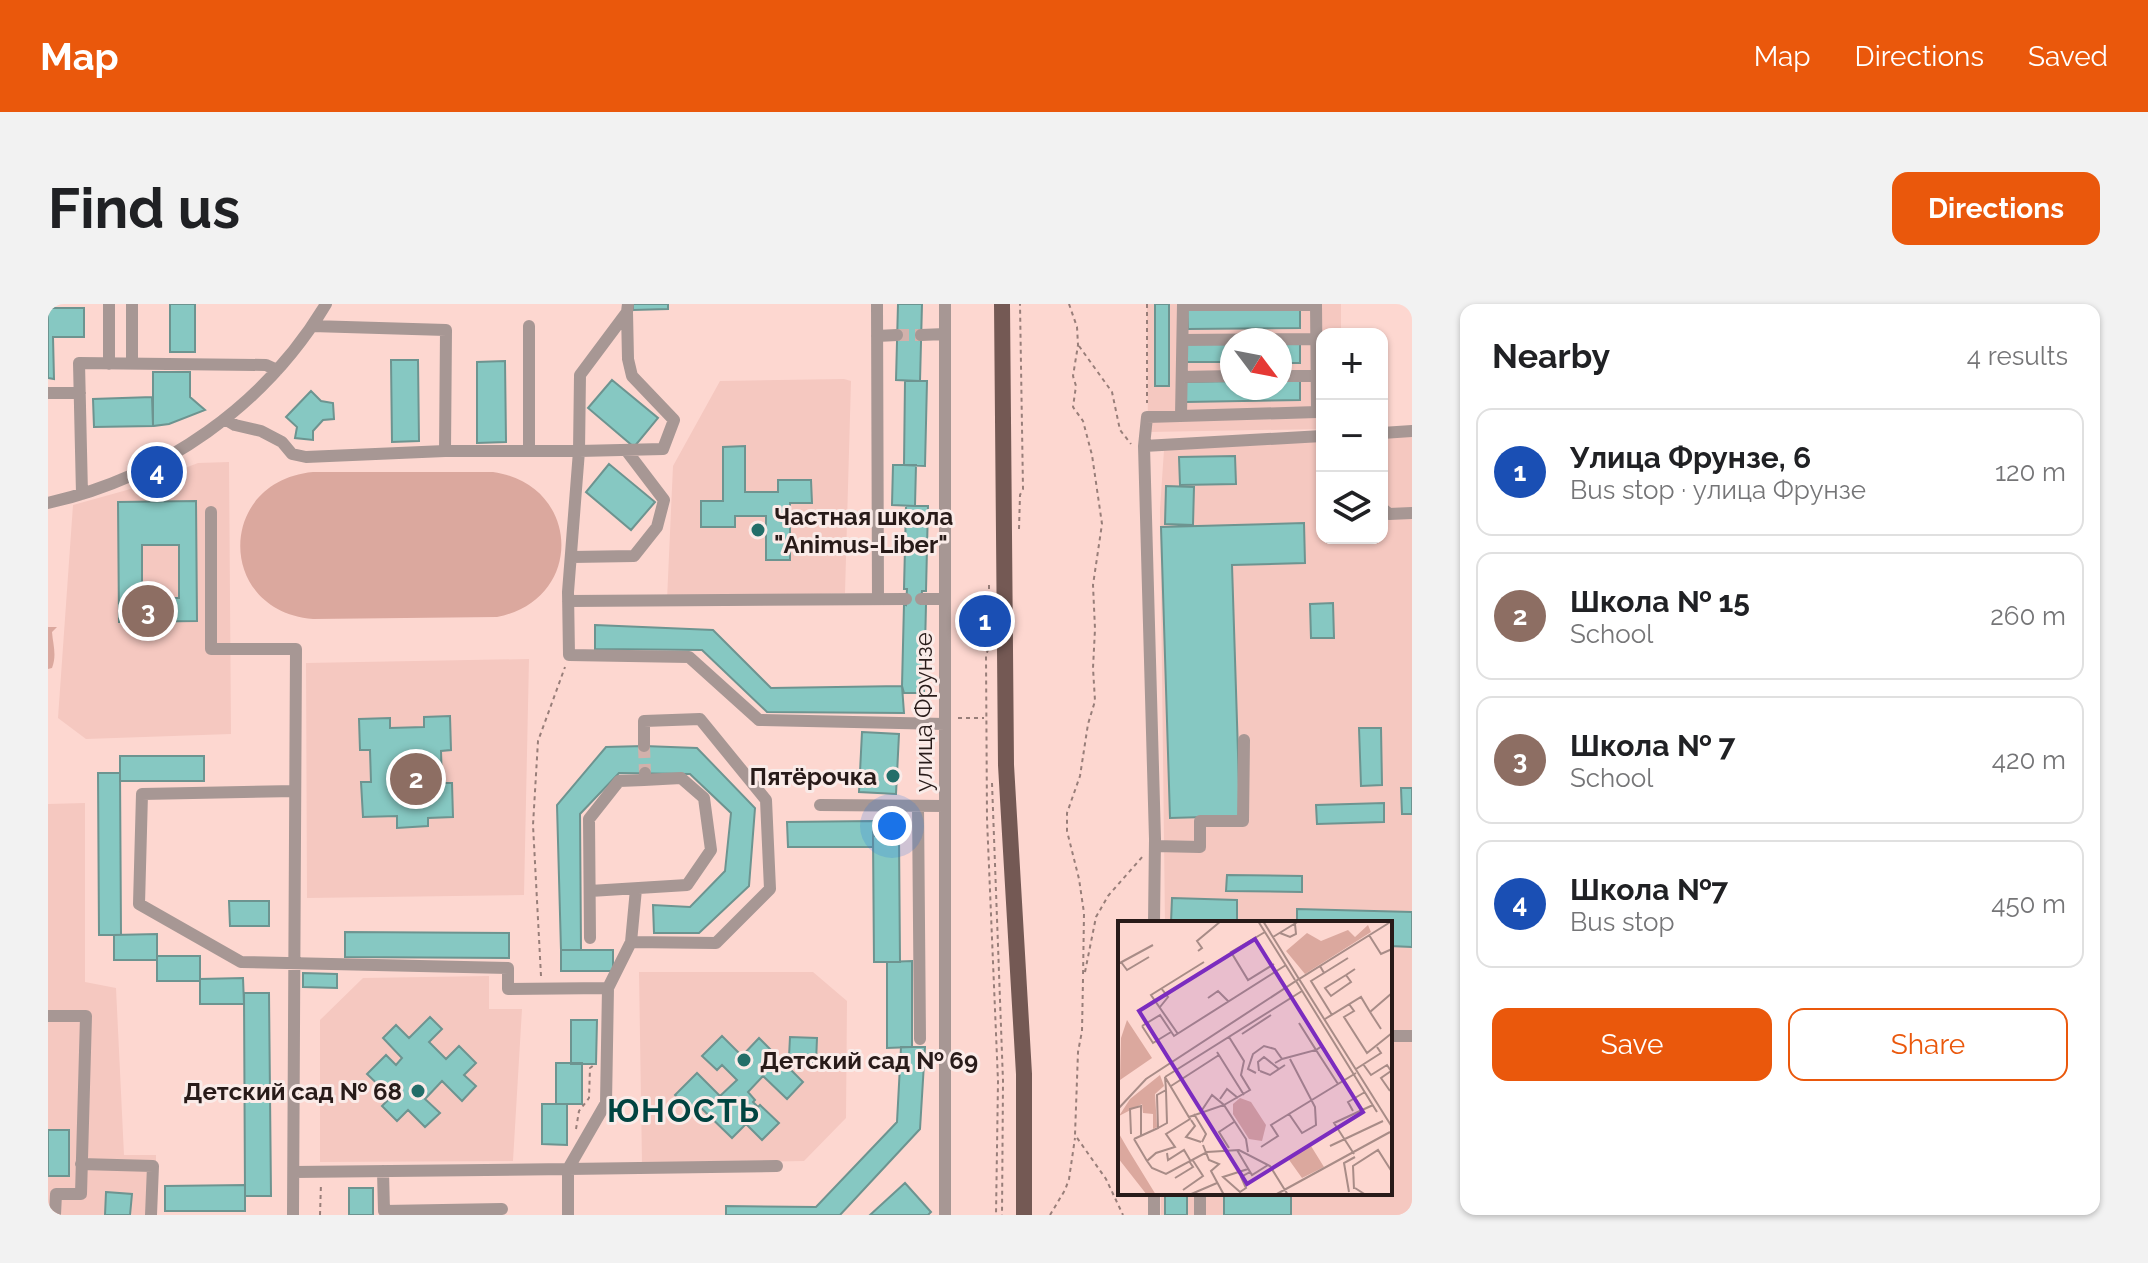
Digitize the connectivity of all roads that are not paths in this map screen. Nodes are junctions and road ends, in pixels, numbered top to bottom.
1 (109, 304) edge
2 (132, 304) edge
3 (326, 304) edge
4 (877, 304) edge
5 (945, 304) edge
6 (1002, 304) edge
7 (1183, 304) edge
8 (1316, 304) edge
9 (628, 308) edge
10 (312, 326) junction
11 (529, 326) dead end
12 (1317, 328) edge
13 (945, 334) junction
14 (897, 335) tunnel mouth
15 (921, 335) tunnel mouth
16 (877, 336) junction
17 (1316, 339) edge
18 (1183, 340) junction
19 (109, 364) junction
20 (132, 364) junction
21 (277, 370) junction
22 (1220, 376) edge
23 (1292, 376) edge
24 (1316, 376) edge
25 (1182, 377) junction
26 (48, 393) edge
27 (80, 393) junction
28 (1317, 400) edge
29 (1181, 415) junction
30 (225, 419) junction
31 (1412, 431) edge
32 (1388, 433) edge
33 (1316, 436) edge
34 (1144, 446) junction
35 (626, 450) junction
36 (445, 451) junction
37 (529, 451) junction
38 (579, 451) junction
39 (82, 494) junction
40 (48, 503) edge
41 (211, 512) dead end
42 (1388, 513) edge
43 (1412, 513) edge
44 (572, 557) junction
45 (878, 599) junction
46 (906, 599) dead end
47 (921, 599) dead end
48 (945, 599) junction
49 (568, 601) junction
50 (945, 721) junction
51 (1244, 740) dead end
52 (644, 746) tunnel mouth
53 (295, 791) junction
54 (820, 805) dead end
55 (918, 806) junction
56 (945, 806) junction
57 (1155, 842) junction
58 (636, 889) junction
59 (590, 891) junction
60 (1154, 921) edge
61 (590, 938) dead end
62 (631, 942) junction
63 (294, 964) junction
64 (608, 988) junction
65 (48, 1016) edge
66 (945, 1021) junction
67 (920, 1022) junction
68 (920, 1039) dead end
69 (81, 1164) junction
70 (777, 1166) dead end
71 (568, 1169) junction
72 (383, 1171) junction
73 (294, 1172) junction
74 (502, 1209) dead end
75 (944, 1214) edge
76 (55, 1215) edge
77 (151, 1215) edge
78 (293, 1215) edge
79 (568, 1215) edge
80 (1024, 1215) edge

1 - 19 street
2 - 20 street
3 - 10 street
4 - 16 street
5 - 13 street, улица Фрунзе
6 - 80 main road
7 - 8 street
7 - 18 street
8 - 12 street
9 - 35 street
9 - 38 street
10 - 21 street
10 - 36 street
11 - 37 street
13 - 15 street
13 - 48 street, улица Фрунзе
14 - 16 street
16 - 45 street
17 - 18 street
18 - 25 street
19 - 20 street
19 - 27 street
20 - 21 street
21 - 30 street
22 - 25 street
23 - 24 street
25 - 29 street
26 - 27 street
27 - 39 street
28 - 29 street
29 - 34 street
30 - 36 street
30 - 39 street
31 - 32 street
33 - 34 street
34 - 57 street
35 - 38 street
35 - 44 street
36 - 37 street
37 - 38 street
38 - 44 street
39 - 40 street
41 - 53 street
42 - 43 street
44 - 49 street
45 - 46 street
45 - 49 street
47 - 48 street
48 - 50 street, улица Фрунзе
49 - 50 street
50 - 56 street, улица Фрунзе
51 - 57 street
52 - 62 street
53 - 63 street
53 - 63 street
54 - 55 street
55 - 56 street
55 - 67 street
56 - 66 street, улица Фрунзе
57 - 60 street
58 - 59 street
58 - 59 street
58 - 62 street
59 - 61 street
62 - 64 street
63 - 64 street
63 - 73 street
64 - 71 street
65 - 69 street
66 - 67 street
66 - 75 street, улица Фрунзе
67 - 68 street
69 - 76 street
69 - 77 street
70 - 71 street
71 - 72 street
71 - 79 street
72 - 73 street
72 - 74 street
73 - 78 street

